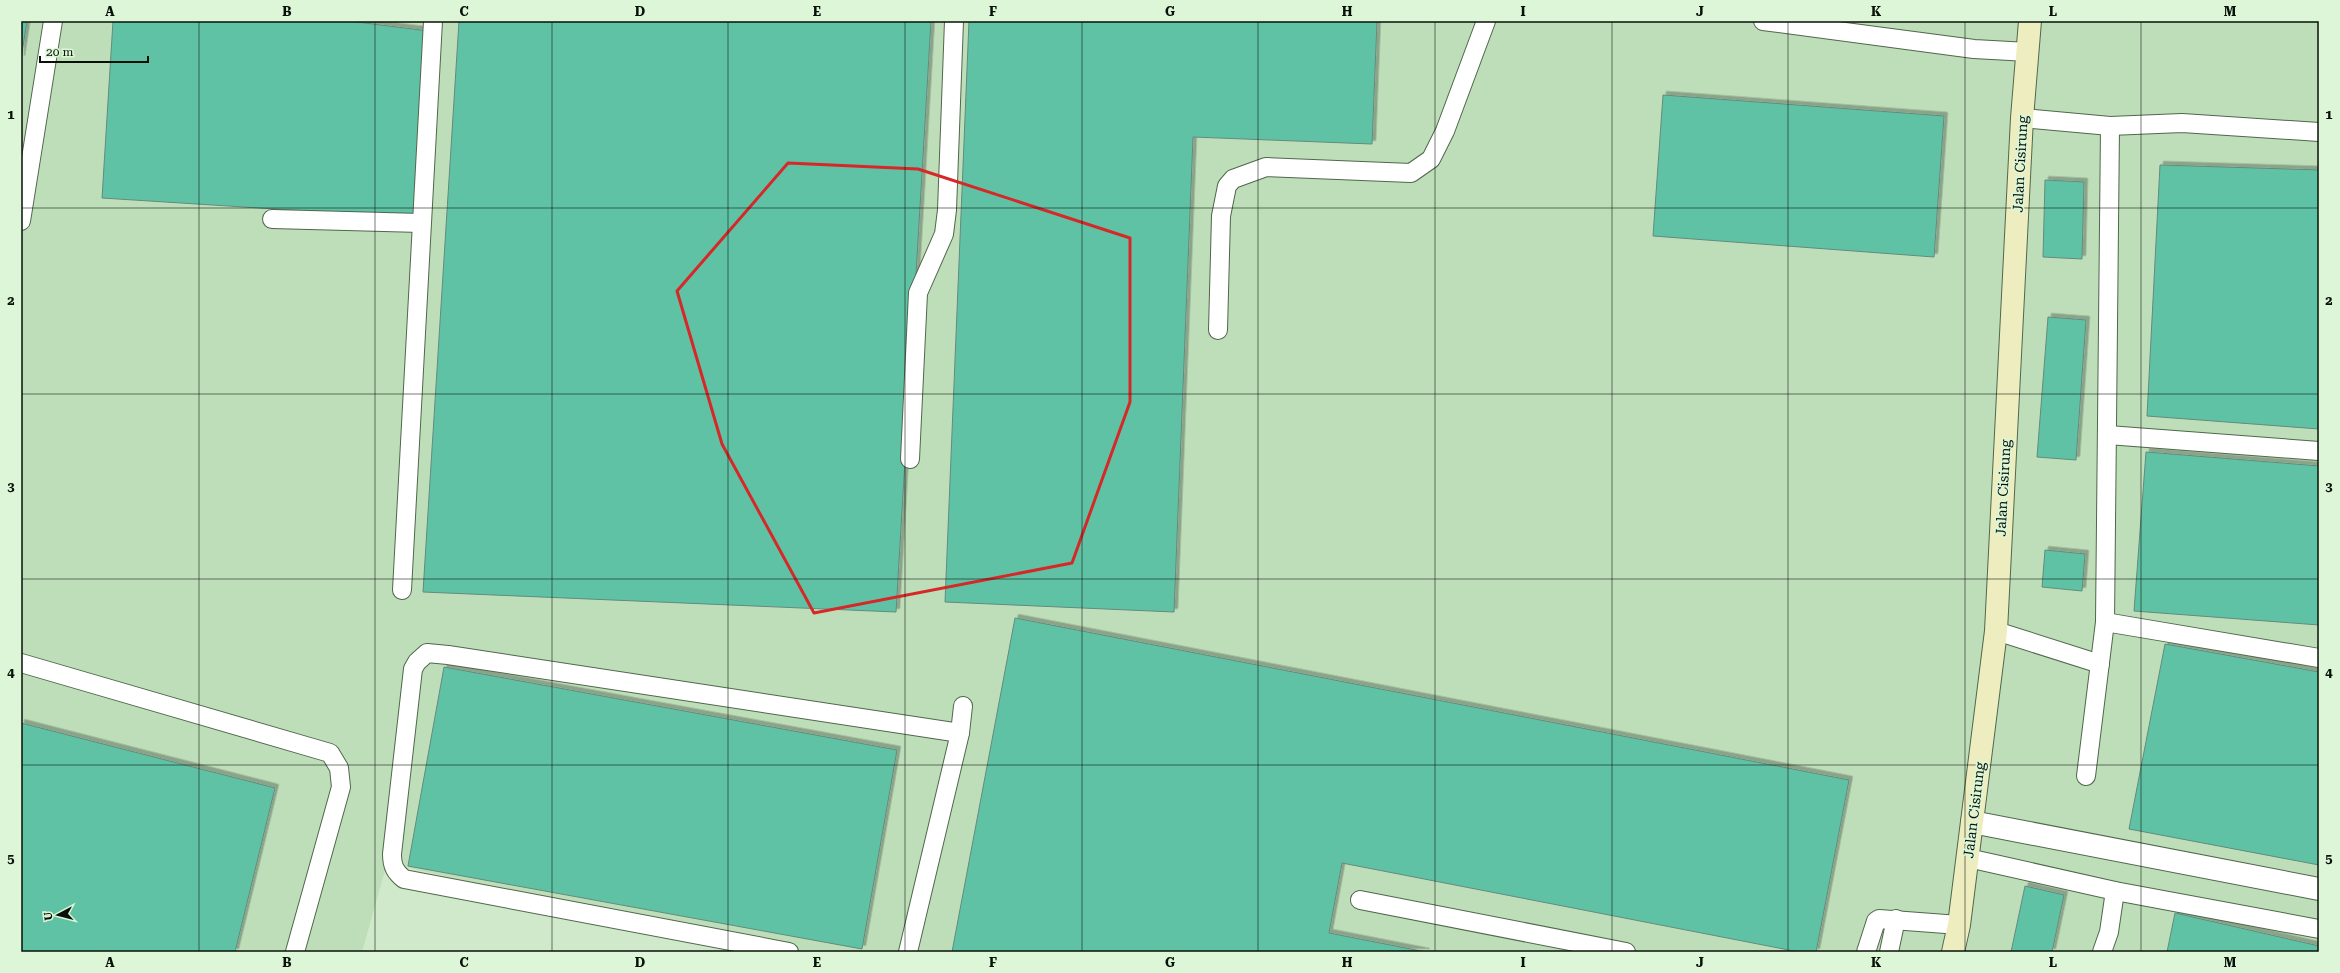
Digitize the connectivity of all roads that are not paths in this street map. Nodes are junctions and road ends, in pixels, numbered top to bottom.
1 (53, 21) edge
2 (433, 21) edge
3 (954, 21) edge
4 (1486, 21) edge
5 (1762, 21) edge
6 (2030, 21) edge
7 (2028, 52) junction
8 (2022, 118) junction
9 (2110, 126) junction
10 (2319, 132) edge
11 (272, 219) dead end
12 (21, 220) edge
13 (421, 223) junction
14 (1218, 330) dead end
15 (2108, 435) junction
16 (2319, 451) edge
17 (910, 459) dead end
18 (402, 590) dead end
19 (2105, 622) junction
20 (1996, 631) junction
21 (2319, 658) edge
22 (21, 664) edge
23 (2100, 664) junction
24 (963, 706) dead end
25 (960, 732) junction
26 (2086, 776) dead end
27 (1972, 822) junction
28 (1968, 858) junction
29 (2319, 889) edge
30 (2115, 891) junction
31 (1360, 900) dead end
32 (1896, 919) junction
33 (1959, 925) junction
34 (2319, 929) edge
35 (295, 952) edge
36 (789, 952) edge
37 (908, 952) edge
38 (1626, 952) edge
39 (1866, 952) edge
40 (1889, 952) edge
41 (1953, 952) edge
42 (2102, 952) edge

1 - 12 lane
2 - 13 lane
3 - 17 lane
4 - 14 lane
5 - 7 lane
6 - 7 main road, Jalan Cisirung
7 - 8 main road, Jalan Cisirung
8 - 9 lane
8 - 20 main road, Jalan Cisirung
9 - 10 lane
9 - 15 lane
11 - 13 lane
13 - 18 lane
15 - 16 lane
15 - 19 lane
19 - 21 lane
19 - 23 lane
20 - 23 lane
20 - 27 main road, Jalan Cisirung
22 - 35 lane
23 - 26 lane
24 - 25 lane
25 - 36 lane
25 - 37 lane
27 - 28 main road, Jalan Cisirung
27 - 29 street
28 - 30 lane
28 - 33 main road, Jalan Cisirung
30 - 34 lane
30 - 42 lane
31 - 38 lane
32 - 33 lane
32 - 39 lane
32 - 40 lane
33 - 41 main road, Jalan Cisirung

